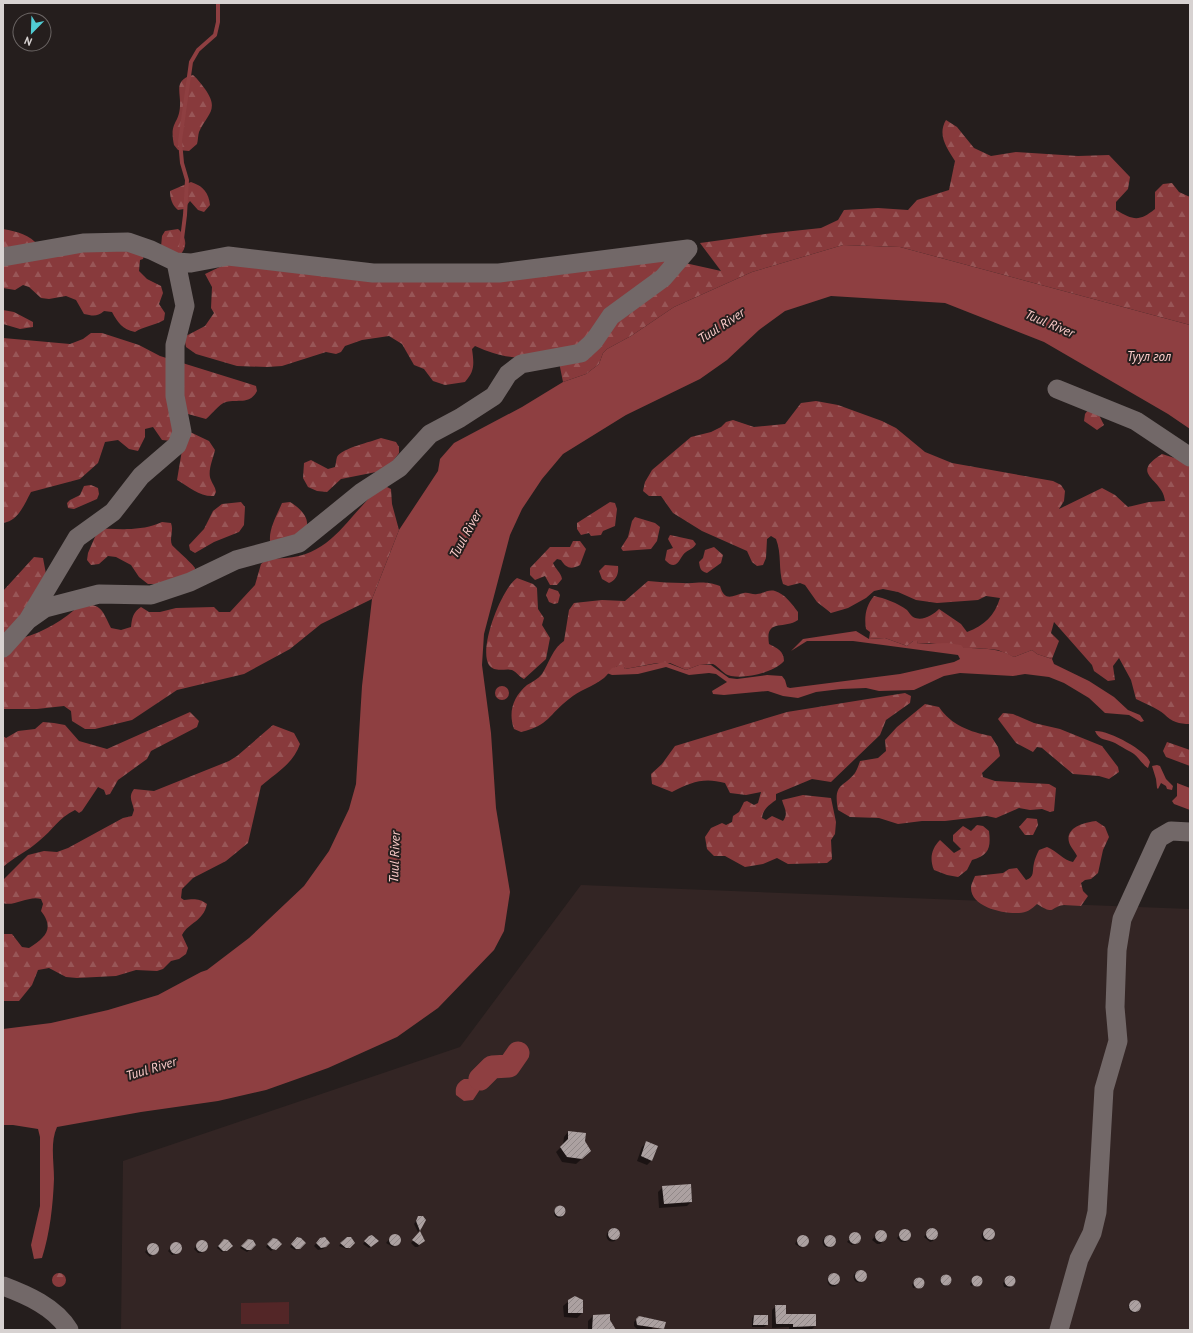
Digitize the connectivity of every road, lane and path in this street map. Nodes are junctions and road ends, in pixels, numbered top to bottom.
1 (3, 257) edge
2 (176, 262) junction
3 (1057, 389) dead end
4 (1190, 457) edge
5 (28, 620) junction
6 (3, 648) edge
7 (1190, 832) edge
8 (3, 1286) edge
9 (69, 1330) edge
10 (1059, 1330) edge

1 - 2 street
2 - 5 street
2 - 5 street
3 - 4 street
5 - 6 street
7 - 10 street
8 - 9 street

